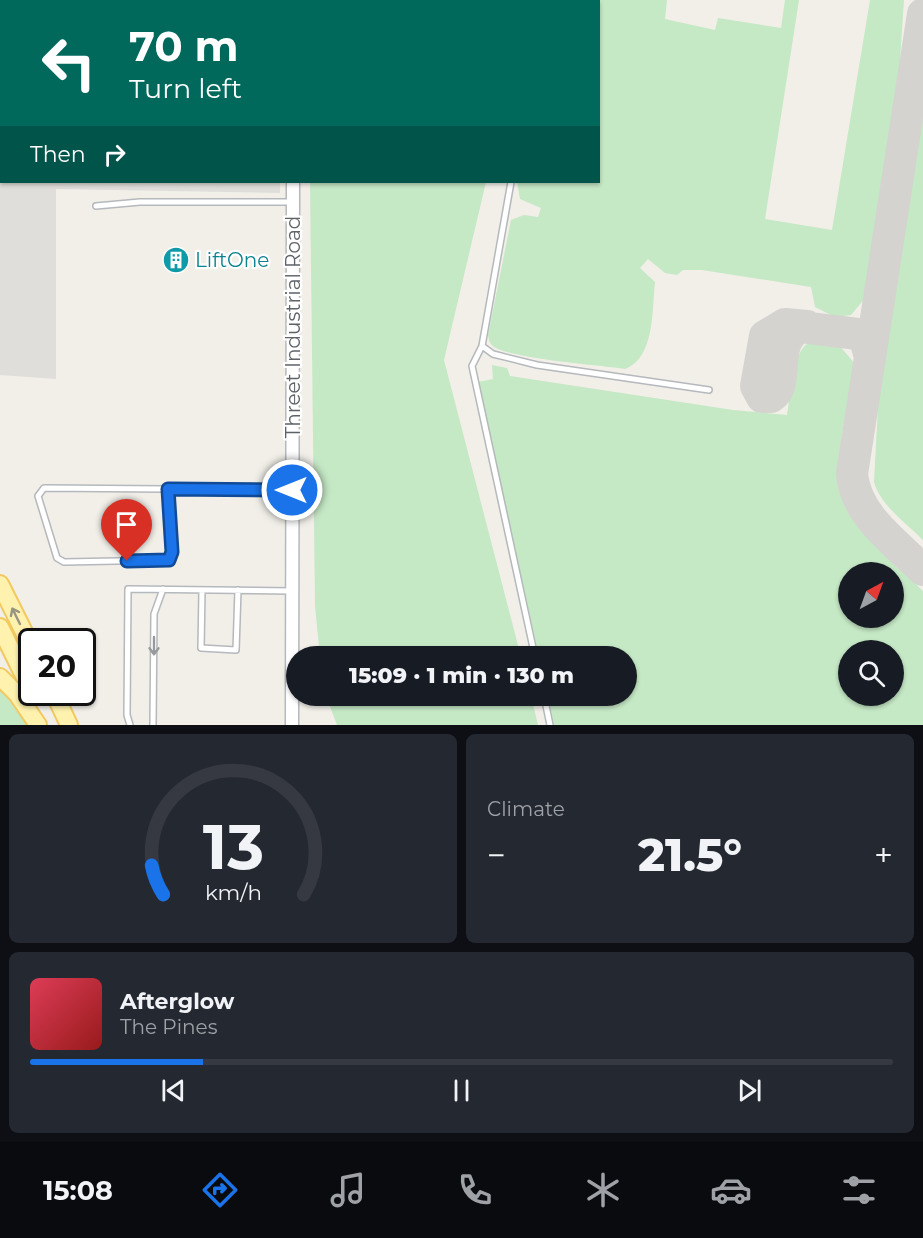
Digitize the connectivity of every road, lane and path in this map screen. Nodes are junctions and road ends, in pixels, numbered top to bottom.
1 (293, 183) edge
2 (511, 183) edge
3 (293, 202) junction
4 (96, 206) dead end
5 (482, 346) junction
6 (709, 390) dead end
7 (168, 489) junction
8 (292, 490) junction
9 (0, 584) edge
10 (163, 590) junction
11 (202, 590) junction
12 (238, 590) junction
13 (292, 591) junction
14 (0, 627) edge
15 (22, 628) edge
16 (534, 646) edge
17 (18, 664) edge
18 (0, 677) edge
19 (39, 706) edge
20 (60, 706) edge
21 (546, 706) edge
22 (38, 725) edge
23 (48, 725) edge
24 (69, 725) edge
25 (130, 725) edge
26 (153, 725) edge
27 (292, 725) edge
28 (550, 725) edge

1 - 3 street, Threet Industrial Road
2 - 5 lane
3 - 4 lane
3 - 8 street, Threet Industrial Road
5 - 6 lane
5 - 16 lane
7 - 7 lane
7 - 8 lane
8 - 13 street, Threet Industrial Road
15 -> 9 main road
10 - 11 lane
10 - 25 lane
10 -> 26 lane
11 - 12 lane
11 - 12 lane
12 - 13 lane
13 - 27 street, Threet Industrial Road
14 - 17 main road
18 - 22 main road
19 - 23 main road
20 - 24 main road
21 - 28 lane

